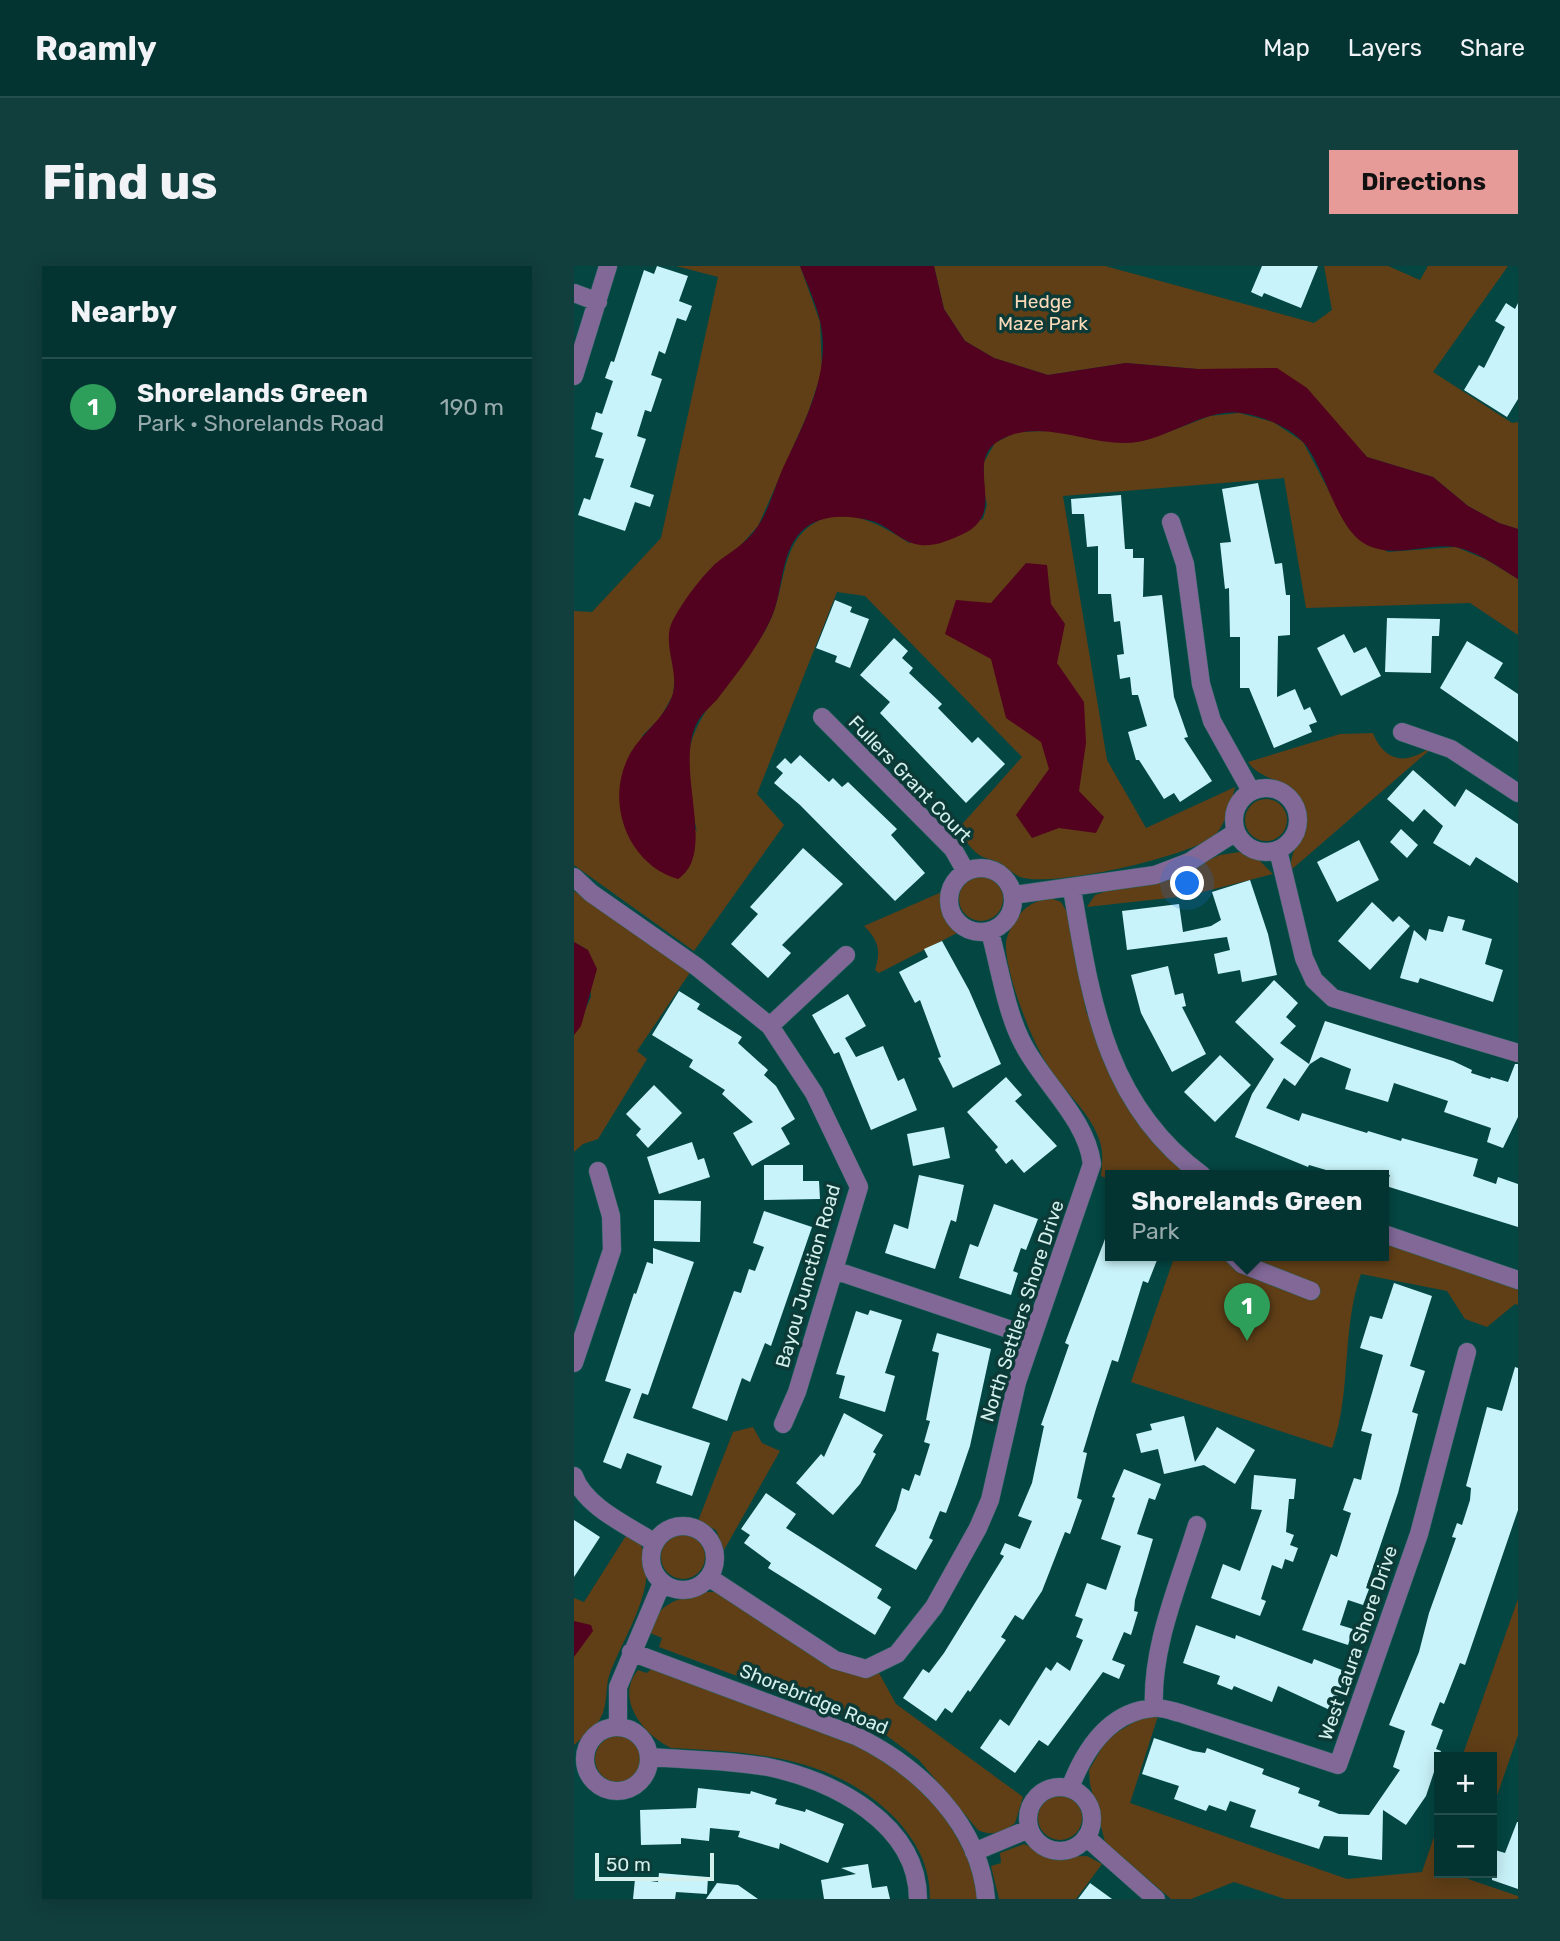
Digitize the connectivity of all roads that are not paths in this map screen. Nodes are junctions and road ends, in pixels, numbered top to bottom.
1 (608, 266) edge
2 (574, 293) edge
3 (598, 302) junction
4 (574, 376) edge
5 (1171, 522) dead end
6 (822, 717) dead end
7 (1402, 732) dead end
8 (1251, 791) junction
9 (1518, 793) edge
10 (1236, 832) junction
11 (1278, 850) junction
12 (966, 872) junction
13 (574, 877) edge
14 (1072, 889) junction
15 (1014, 895) junction
16 (990, 932) junction
17 (846, 955) dead end
18 (770, 1026) junction
19 (1518, 1053) edge
20 (1195, 1170) edge
21 (598, 1171) dead end
22 (1389, 1236) edge
23 (1239, 1261) edge
24 (834, 1270) junction
25 (1518, 1280) edge
26 (1311, 1291) dead end
27 (1032, 1337) junction
28 (1467, 1352) dead end
29 (574, 1363) edge
30 (783, 1424) dead end
31 (574, 1476) edge
32 (1197, 1525) dead end
33 (655, 1543) junction
34 (710, 1578) junction
35 (662, 1583) junction
36 (631, 1651) junction
37 (1154, 1708) junction
38 (618, 1726) junction
39 (650, 1757) junction
40 (579, 1760) edge
41 (1070, 1788) junction
42 (1029, 1829) junction
43 (1086, 1837) junction
44 (974, 1852) junction
45 (918, 1899) edge
46 (986, 1899) edge
47 (1156, 1899) edge

1 - 3 street
2 - 3 street
3 - 4 street
5 - 8 street
6 - 12 street, Fullers Grant Court
7 - 9 street
8 - 10 street
8 - 11 street
10 - 11 street
10 - 14 street
11 - 19 street
12 - 15 street
12 - 16 street
13 - 18 street, Bayou Junction Road
14 - 15 street
14 - 20 street
15 - 16 street
16 - 27 street, North Settlers Shore Drive
17 - 18 street
18 - 24 street, Bayou Junction Road
21 - 29 street
22 - 25 street
23 - 26 street
24 - 27 street
24 - 30 street, Bayou Junction Road
27 - 34 street, North Settlers Shore Drive
28 - 37 street, West Laura Shore Drive
31 - 33 street
32 - 37 street
33 - 34 street
33 - 35 street
34 - 35 street
35 - 36 street
36 - 38 street
36 - 44 street, Shorebridge Road
37 - 41 street
38 - 39 street
38 - 40 street
39 - 40 street
39 - 45 street
41 - 42 street
41 - 43 street
42 - 43 street
42 - 44 street
43 - 47 street
44 - 46 street, Shorebridge Road

